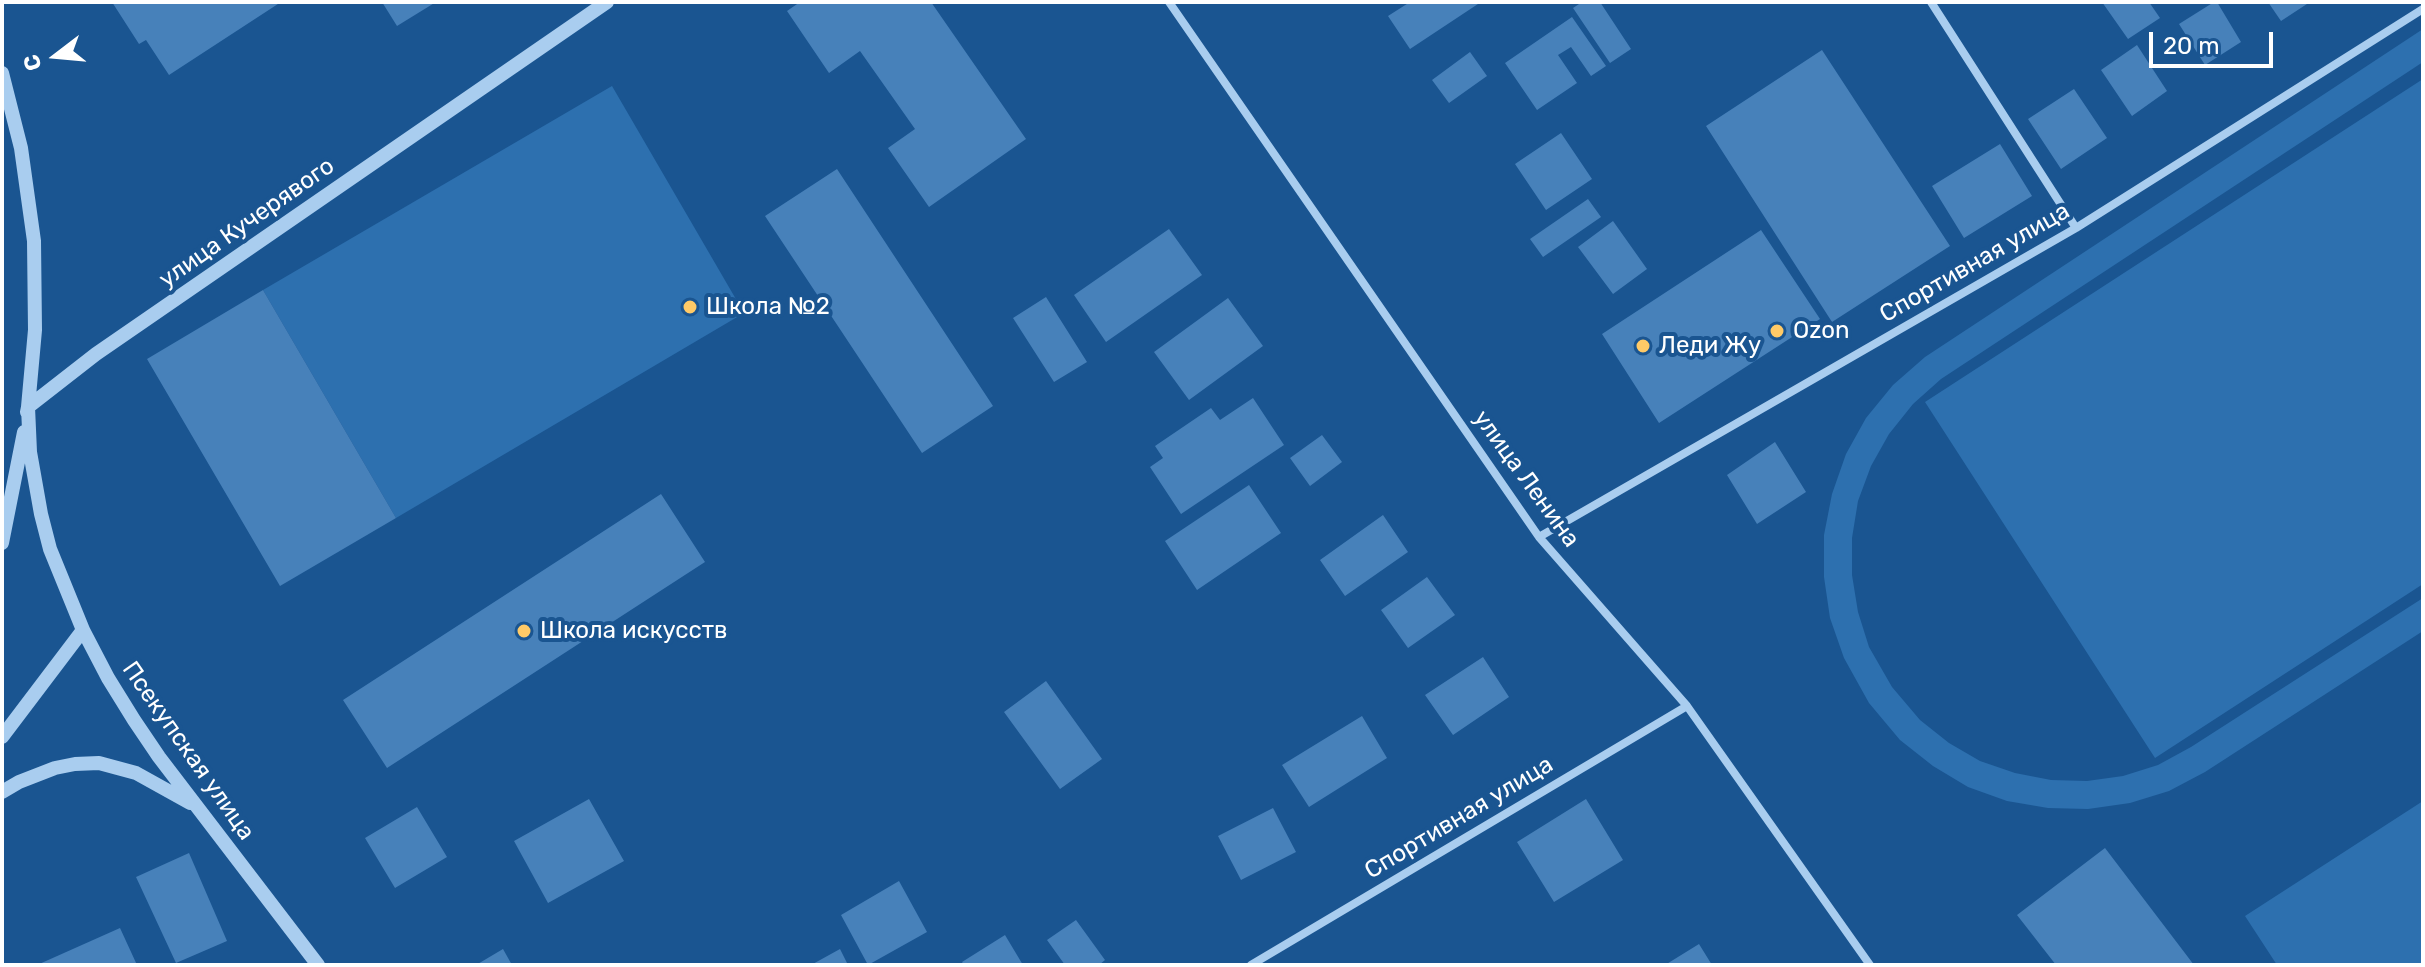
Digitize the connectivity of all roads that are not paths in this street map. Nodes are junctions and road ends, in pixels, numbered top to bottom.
1 (607, 2) edge
2 (1169, 2) edge
3 (1931, 2) edge
4 (2423, 9) edge
5 (2, 73) edge
6 (2076, 228) junction
7 (28, 407) junction
8 (1539, 537) junction
9 (2, 543) edge
10 (83, 630) junction
11 (1687, 706) junction
12 (2, 737) edge
13 (2, 792) edge
14 (200, 809) junction
15 (318, 965) edge
16 (1251, 965) edge
17 (1870, 965) edge

1 - 7 street, улица Кучерявого
2 - 8 street, улица Ленина
3 - 6 street
4 - 6 street, Спортивная улица
5 - 7 street, Псекупская улица
6 - 8 street, Спортивная улица
7 - 9 street
7 - 10 street, Псекупская улица
8 - 11 street, улица Ленина
10 - 12 street
10 - 14 street, Псекупская улица
11 - 16 street, Спортивная улица
11 - 17 street, улица Ленина
13 - 14 street
14 - 15 street, Псекупская улица

